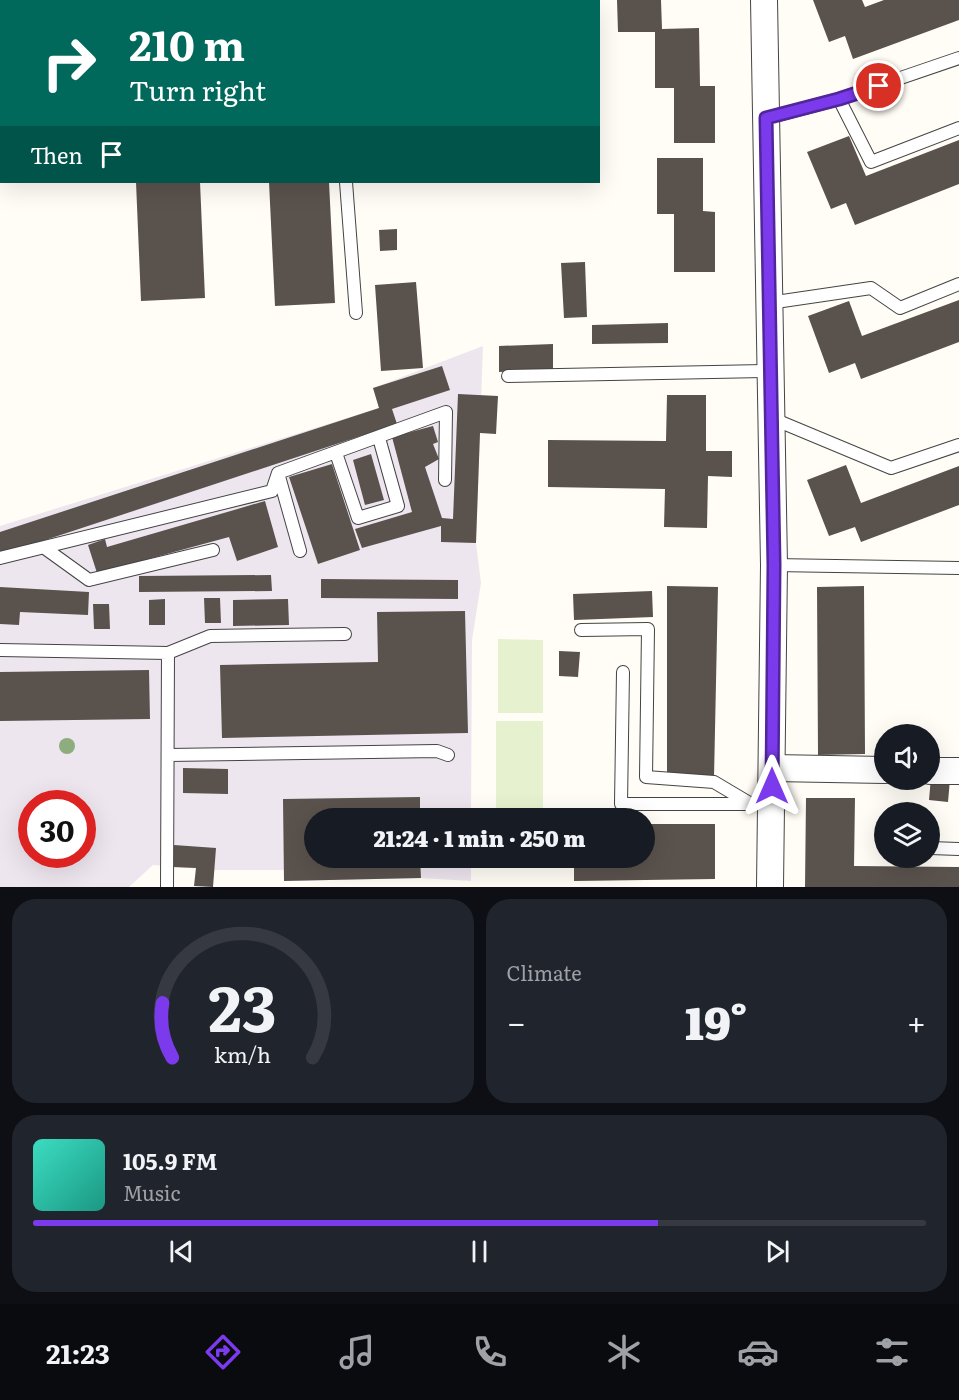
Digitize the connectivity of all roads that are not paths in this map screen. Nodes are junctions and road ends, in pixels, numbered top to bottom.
1 (764, 0) edge
2 (959, 58) edge
3 (839, 99) junction
4 (766, 118) junction
5 (959, 128) edge
6 (346, 183) edge
7 (959, 284) edge
8 (769, 303) junction
9 (356, 313) dead end
10 (770, 371) junction
11 (508, 376) dead end
12 (770, 417) junction
13 (379, 438) junction
14 (959, 445) edge
15 (336, 453) junction
16 (278, 473) junction
17 (445, 480) dead end
18 (46, 549) junction
19 (213, 550) dead end
20 (300, 551) dead end
21 (0, 558) edge
22 (774, 565) junction
23 (959, 568) edge
24 (581, 630) dead end
25 (345, 634) dead end
26 (0, 650) edge
27 (168, 653) junction
28 (624, 672) dead end
29 (168, 754) junction
30 (448, 755) dead end
31 (773, 768) junction
32 (874, 770) edge
33 (940, 771) edge
34 (959, 771) edge
35 (762, 804) junction
36 (940, 849) edge
37 (959, 849) edge
38 (168, 887) edge
39 (770, 887) edge

1 - 4 street
2 - 3 lane
3 - 4 lane
3 - 5 lane
4 - 8 street
6 - 9 lane
7 - 8 lane
8 - 10 street
10 - 11 lane
10 - 12 street
12 - 14 lane
12 - 22 street
13 - 15 lane
13 - 15 lane
13 - 17 lane
15 - 16 lane
16 - 18 lane
16 - 20 lane
18 - 19 lane
18 - 21 lane
22 - 23 lane
22 - 31 street
24 - 35 lane
25 - 27 lane
26 - 27 lane
27 - 29 lane
28 - 35 lane
29 - 30 lane
29 - 38 lane
31 - 32 street
31 - 35 street
33 - 34 street
35 - 39 street
36 - 37 lane

